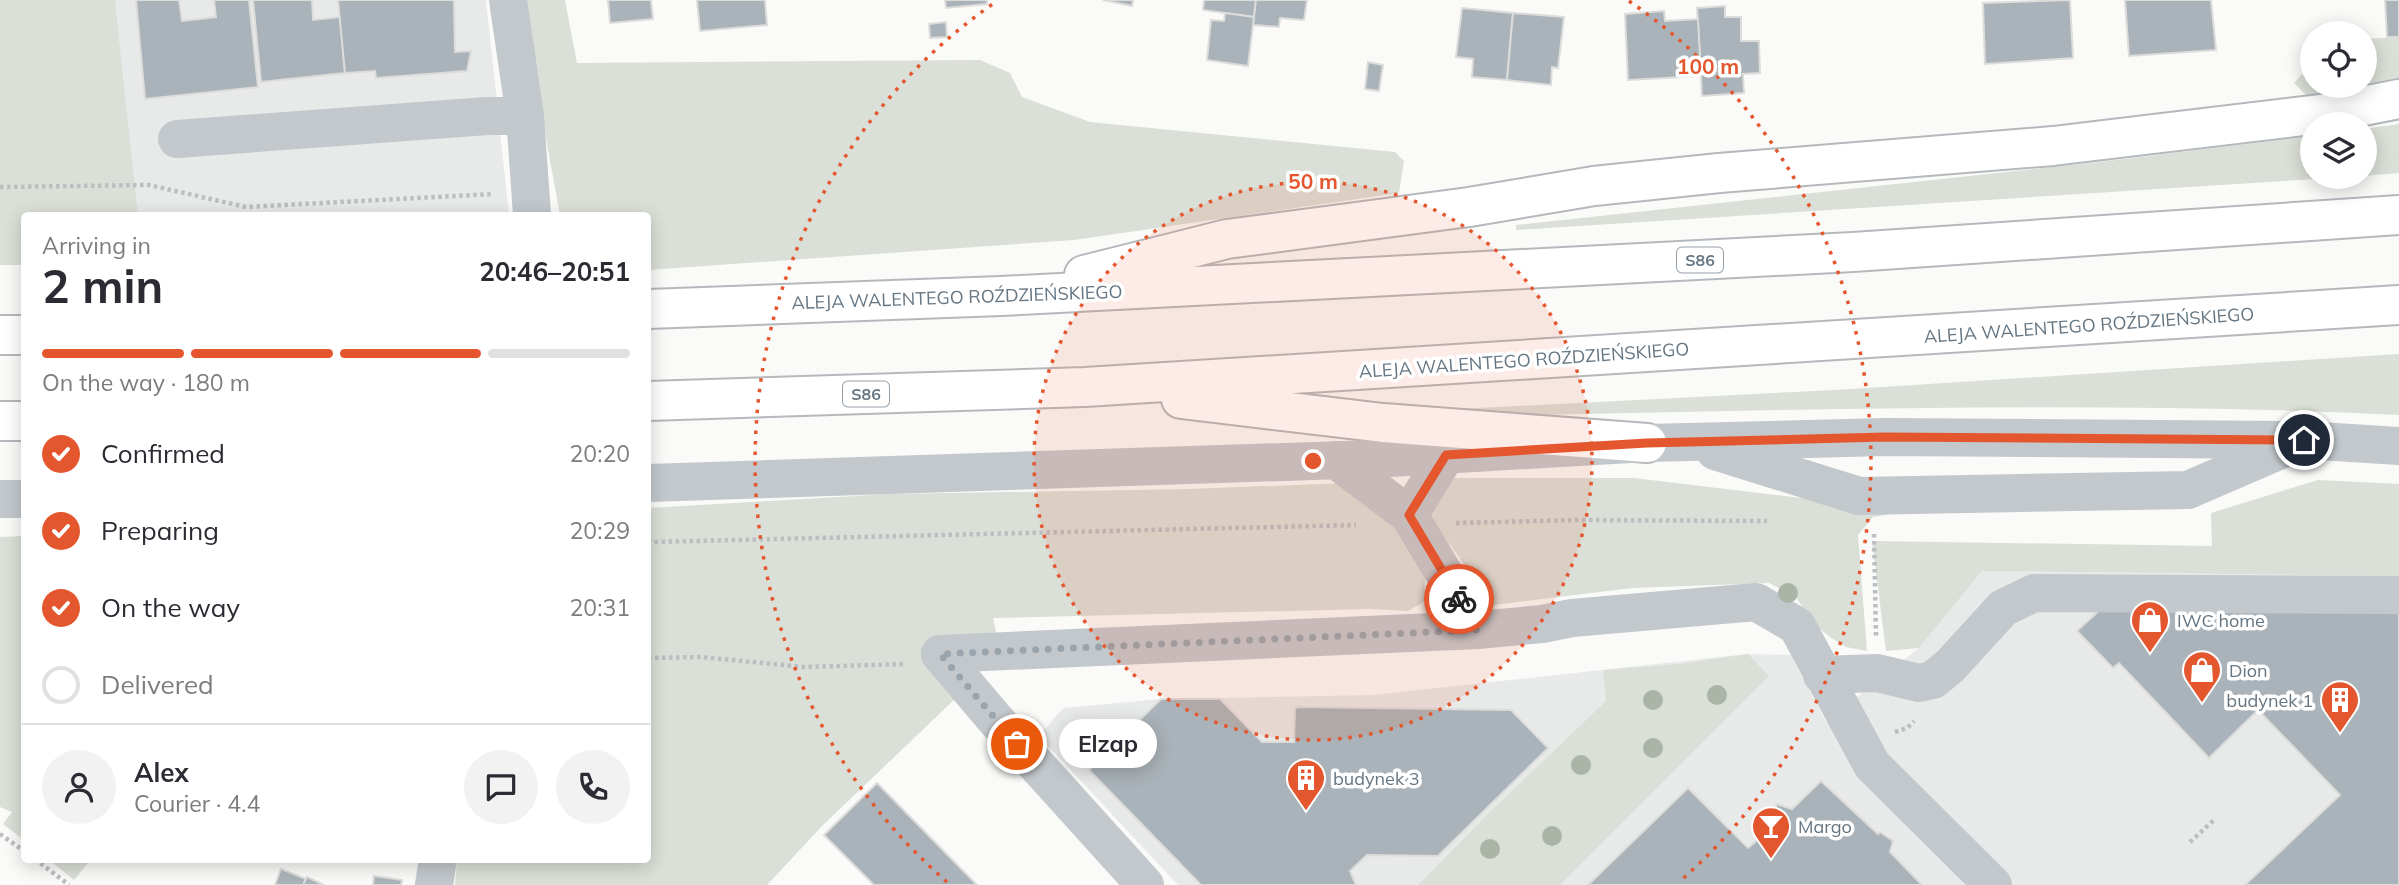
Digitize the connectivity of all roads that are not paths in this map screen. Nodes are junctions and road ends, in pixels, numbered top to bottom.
1 (508, 0) edge
2 (2399, 99) edge
3 (525, 116) junction
4 (177, 139) dead end
5 (532, 212) edge
6 (2399, 215) edge
7 (1001, 296) junction
8 (2399, 305) edge
9 (651, 309) edge
10 (0, 335) edge
11 (21, 335) edge
12 (1085, 387) junction
13 (651, 401) edge
14 (0, 421) edge
15 (21, 421) edge
16 (2304, 440) junction
17 (1686, 442) junction
18 (1647, 443) junction
19 (2399, 446) edge
20 (1446, 455) junction
21 (1336, 460) junction
22 (651, 482) edge
23 (0, 499) edge
24 (21, 499) edge
25 (1411, 519) junction
26 (2399, 595) edge
27 (1478, 630) junction
28 (1822, 675) junction
29 (437, 863) edge
30 (434, 885) edge
31 (1145, 885) edge
32 (1993, 885) edge

1 - 3 street
2 - 7 highway
3 - 4 street
3 - 5 street
6 - 7 highway, ALEJA WALENTEGO ROŹDZIEŃSKIEGO / S86
7 - 9 highway, ALEJA WALENTEGO ROŹDZIEŃSKIEGO / S86
8 - 12 highway, ALEJA WALENTEGO ROŹDZIEŃSKIEGO / S86
10 - 11 highway
12 - 13 highway, ALEJA WALENTEGO ROŹDZIEŃSKIEGO / S86
12 - 18 highway
14 - 15 highway
16 - 17 street
16 - 17 street
16 - 19 street
17 - 18 street
18 - 20 street
20 - 21 street
20 - 25 street
21 - 22 street
21 - 25 street
23 - 24 street
25 - 27 street
26 - 28 street
27 - 28 street
27 - 31 street
28 - 32 street
29 - 30 street

